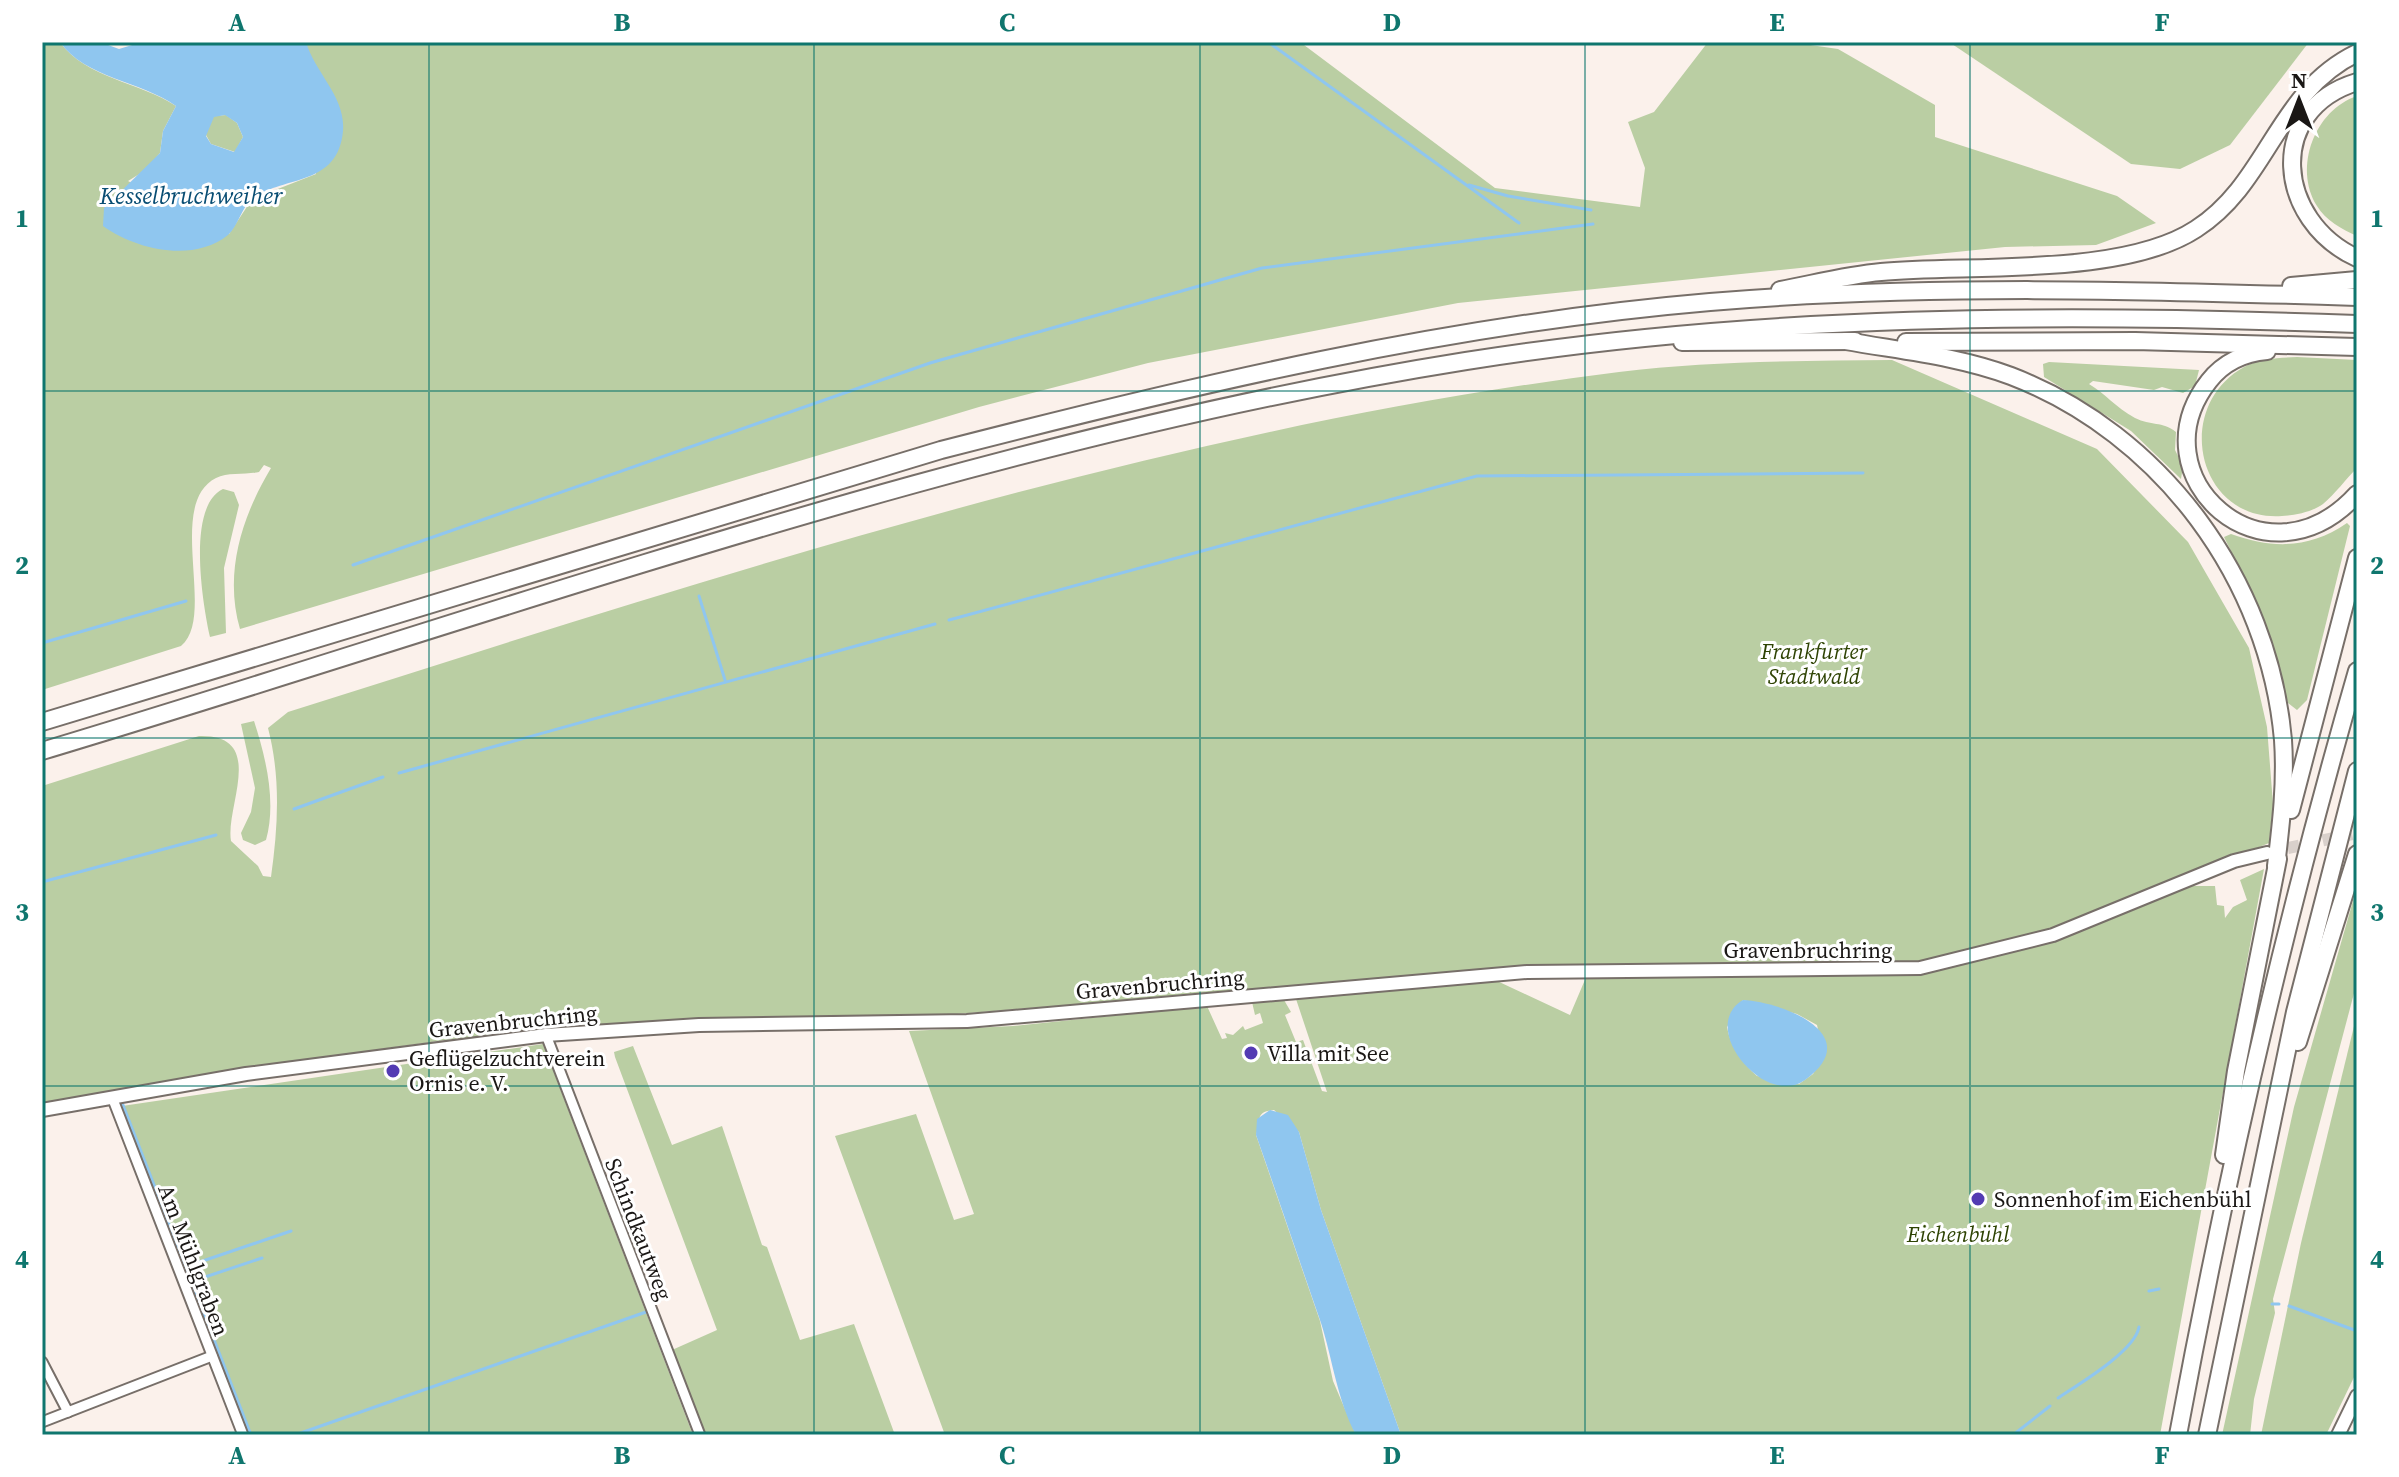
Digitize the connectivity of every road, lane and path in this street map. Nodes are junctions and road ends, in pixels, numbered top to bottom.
1 (2357, 53) edge
2 (2357, 82) edge
3 (2357, 258) edge
4 (2357, 280) edge
5 (2226, 293) junction
6 (2357, 297) edge
7 (1711, 302) junction
8 (2357, 324) edge
9 (1629, 339) junction
10 (1846, 341) junction
11 (2334, 346) junction
12 (2357, 347) edge
13 (2357, 494) edge
14 (2357, 558) edge
15 (2357, 671) edge
16 (42, 722) edge
17 (42, 751) edge
18 (2357, 771) edge
19 (2357, 854) edge
20 (2272, 860) junction
21 (546, 1035) junction
22 (112, 1097) junction
23 (42, 1110) edge
24 (2269, 1130) junction
25 (2218, 1220) junction
26 (212, 1356) junction
27 (42, 1362) edge
28 (2357, 1396) edge
29 (68, 1412) junction
30 (42, 1422) edge
31 (243, 1435) edge
32 (700, 1435) edge
33 (2178, 1435) edge
34 (2207, 1435) edge
35 (2338, 1435) edge

1 - 7 highway
2 - 3 highway
4 - 5 highway
5 - 6 highway
5 - 7 highway
7 - 16 highway
8 - 9 highway
9 - 10 highway
9 - 17 highway
10 - 11 highway
10 - 20 highway
11 - 12 highway
11 - 13 highway
14 - 20 highway
15 - 25 highway
18 - 24 highway
19 - 24 highway
20 - 21 street, Gravenbruchring
20 - 25 highway
21 - 22 street, Gravenbruchring
21 - 32 street, Schindkautweg
22 - 23 street, Gravenbruchring
22 - 26 street, Am Mühlgraben
24 - 34 highway
25 - 33 highway
26 - 29 street
26 - 31 street, Am Mühlgraben
27 - 29 street
28 - 35 street
29 - 30 street

